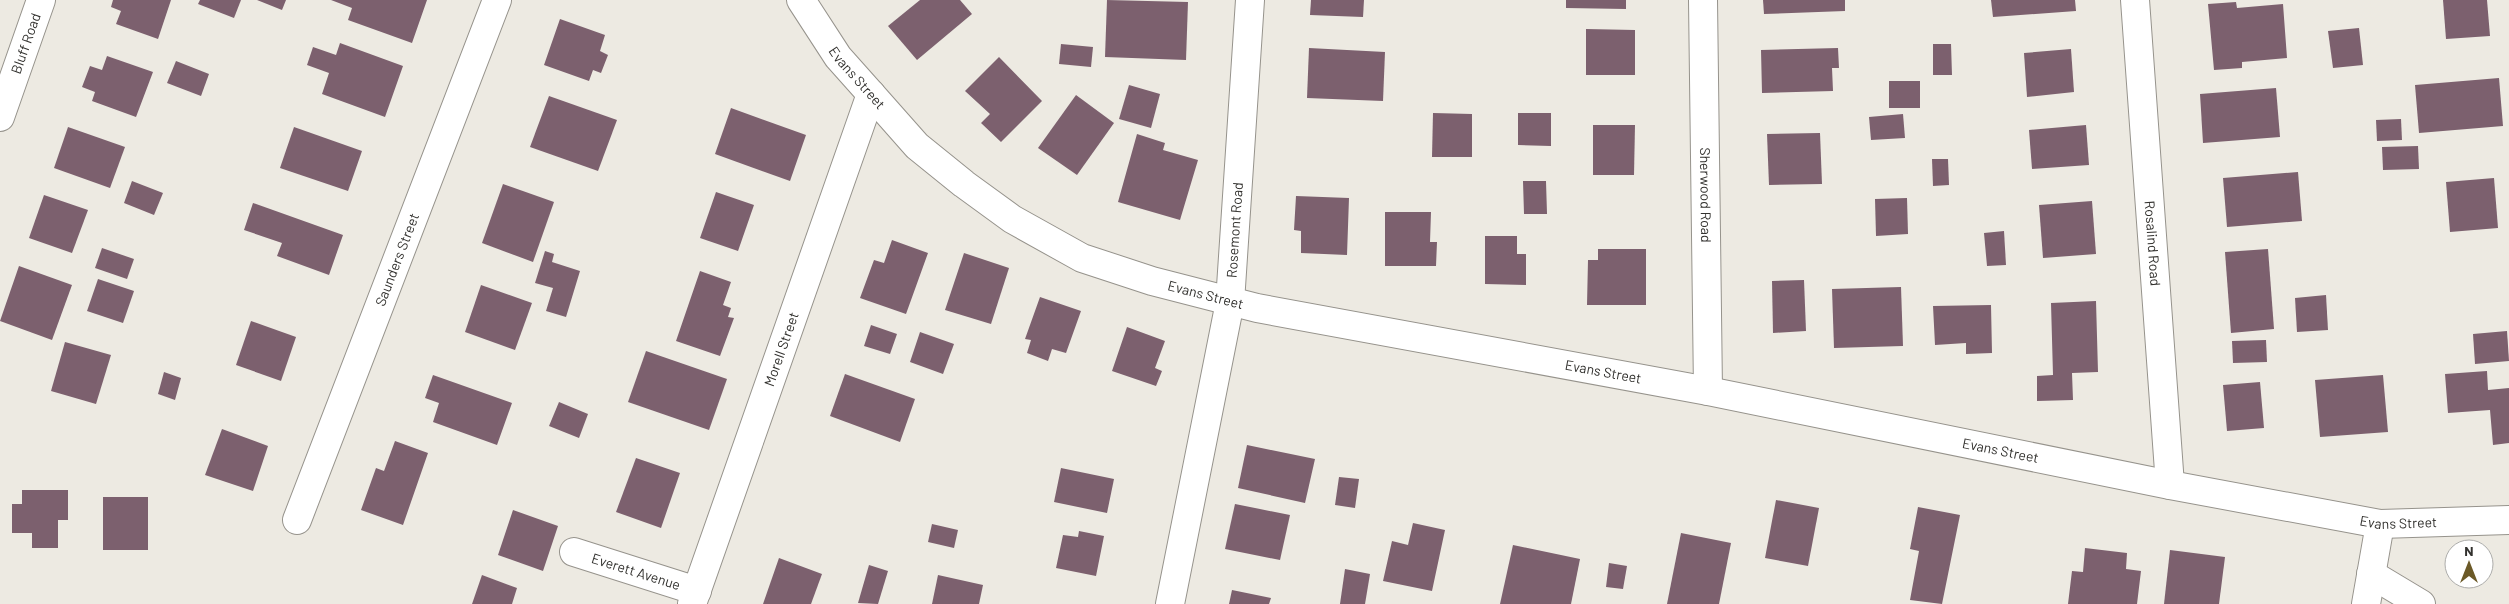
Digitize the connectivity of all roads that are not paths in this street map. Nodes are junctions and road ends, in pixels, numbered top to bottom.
1 (41, 0) edge
2 (497, 0) edge
3 (801, 0) edge
4 (1250, 0) edge
5 (1703, 0) edge
6 (2135, 0) edge
7 (871, 94) junction
8 (0, 117) edge
9 (1230, 302) junction
10 (1708, 391) junction
11 (2170, 485) junction
12 (2509, 510) edge
13 (296, 520) dead end
14 (2509, 520) edge
15 (2478, 522) junction
16 (2380, 524) junction
17 (574, 552) dead end
18 (2371, 574) junction
19 (695, 598) edge
20 (1170, 604) edge
21 (2366, 604) edge
22 (2420, 604) edge

1 - 8 street, Bluff Road
2 - 13 street, Saunders Street
3 - 7 street, Evans Street
4 - 9 street, Rosemont Road
5 - 10 street, Sherwood Road
6 - 11 street, Rosalind Road
7 - 9 street, Evans Street
7 - 19 street, Morell Street
9 - 10 street, Evans Street
9 - 20 street, Rosemont Road
10 - 11 street, Evans Street
11 - 16 street, Evans Street
12 - 15 street
14 - 15 street, Evans Street
15 - 16 street, Evans Street
16 - 18 street
17 - 19 street, Everett Avenue
18 - 21 street
18 - 22 street

